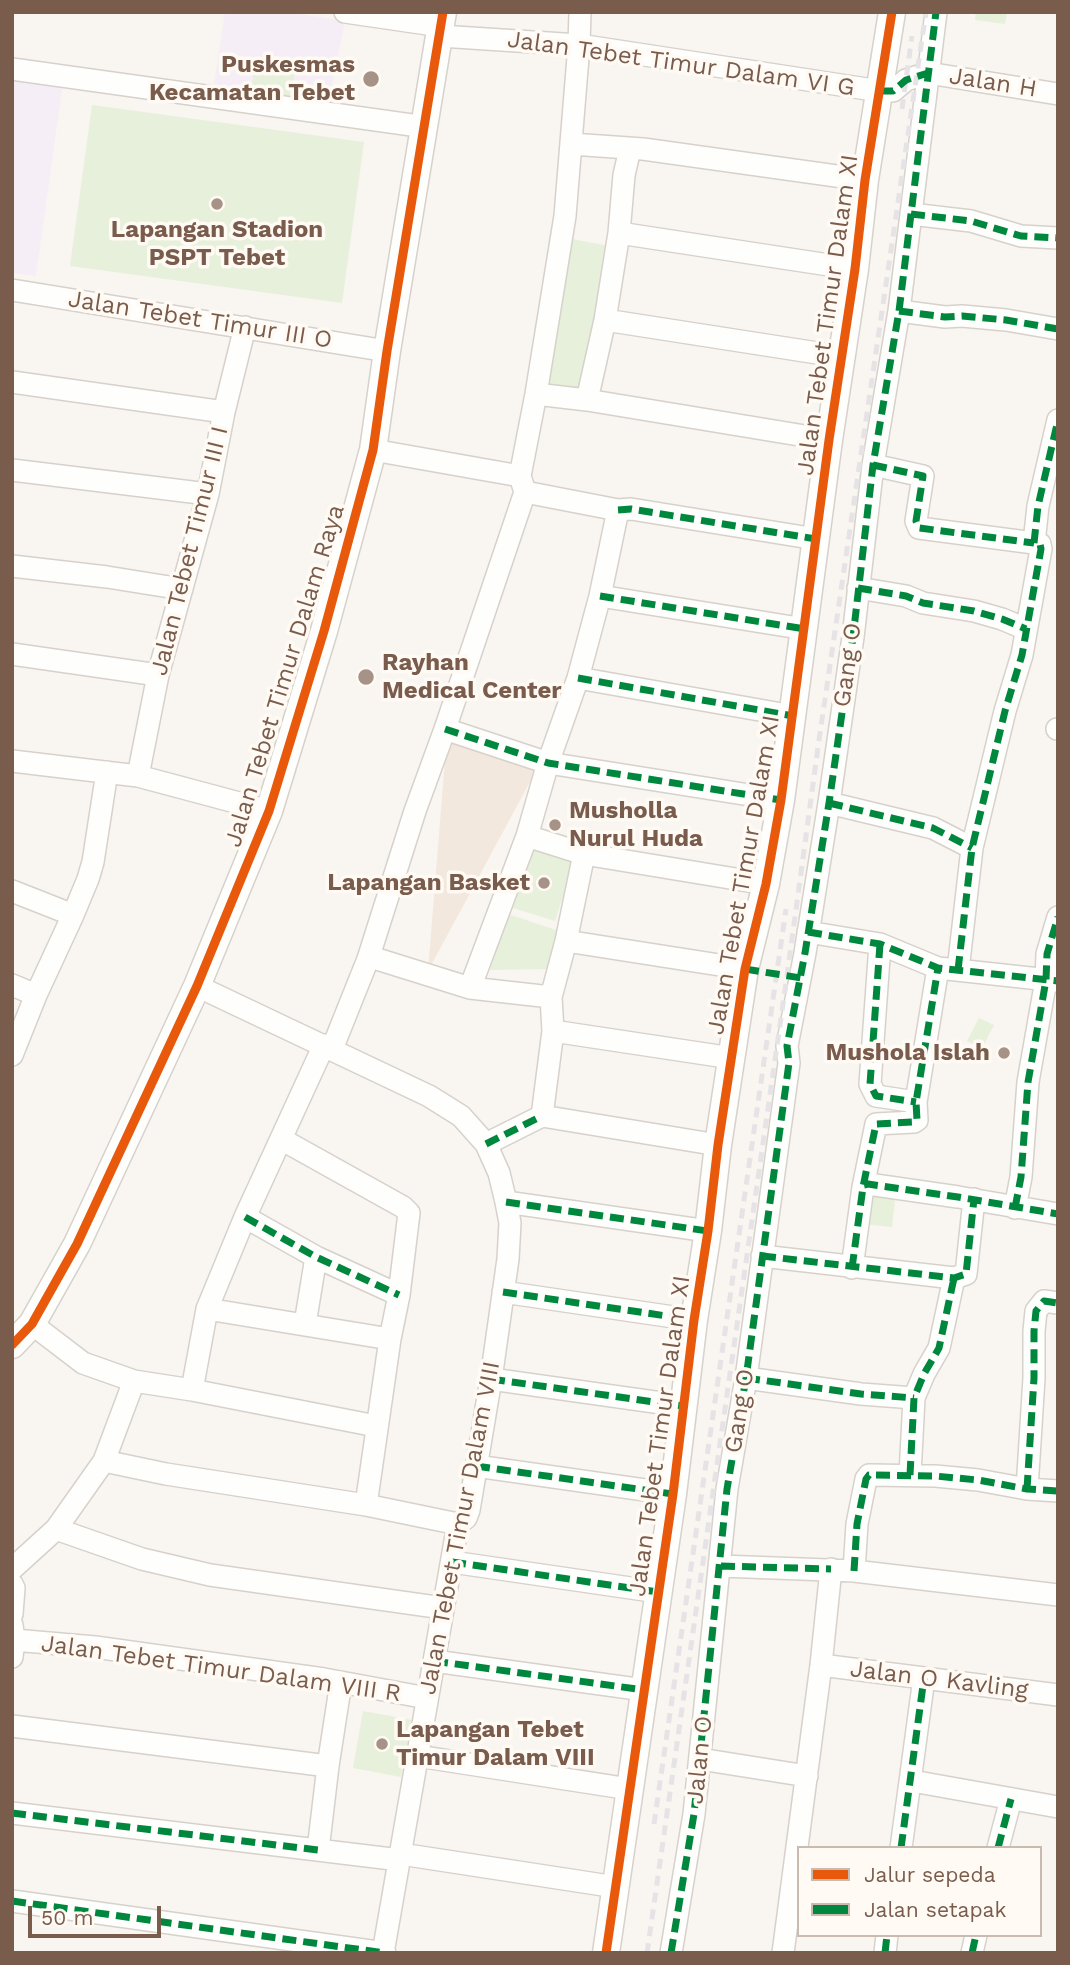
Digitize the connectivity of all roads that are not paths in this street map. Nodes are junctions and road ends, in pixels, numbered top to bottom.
1 (345, 12) edge
2 (580, 12) edge
3 (892, 12) edge
4 (936, 12) edge
5 (442, 25) edge
6 (579, 46) junction
7 (12, 69) edge
8 (928, 73) junction
9 (880, 91) junction
10 (1058, 94) edge
11 (426, 127) junction
12 (572, 144) junction
13 (630, 149) junction
14 (865, 180) junction
15 (911, 214) junction
16 (619, 233) junction
17 (1058, 238) edge
18 (855, 269) junction
19 (12, 290) edge
20 (899, 311) junction
21 (605, 320) junction
22 (245, 327) junction
23 (1058, 329) edge
24 (387, 351) junction
25 (843, 357) junction
26 (12, 382) edge
27 (536, 394) junction
28 (587, 400) junction
29 (224, 412) junction
30 (1058, 420) edge
31 (829, 440) junction
32 (373, 450) junction
33 (873, 466) junction
34 (12, 470) edge
35 (523, 484) junction
36 (208, 494) junction
37 (618, 510) junction
38 (816, 538) junction
39 (1034, 543) junction
40 (12, 566) edge
41 (182, 589) junction
42 (858, 589) junction
43 (600, 596) junction
44 (805, 629) junction
45 (1026, 629) junction
46 (12, 654) edge
47 (158, 675) junction
48 (578, 678) junction
49 (793, 716) junction
50 (445, 729) junction
51 (12, 761) edge
52 (548, 763) junction
53 (107, 772) junction
54 (138, 776) junction
55 (781, 800) junction
56 (830, 803) junction
57 (269, 811) junction
58 (527, 836) junction
59 (972, 848) junction
60 (584, 854) junction
61 (766, 884) junction
62 (12, 891) edge
63 (73, 915) junction
64 (1058, 917) edge
65 (808, 932) junction
66 (566, 941) junction
67 (880, 944) junction
68 (368, 959) junction
69 (745, 969) junction
70 (948, 969) junction
71 (1052, 981) edge
72 (12, 985) edge
73 (197, 986) junction
74 (470, 988) junction
75 (36, 995) junction
76 (551, 997) junction
77 (553, 1031) junction
78 (328, 1047) junction
79 (12, 1055) edge
80 (732, 1058) junction
81 (916, 1102) junction
82 (542, 1116) junction
83 (281, 1139) junction
84 (486, 1144) junction
85 (719, 1145) junction
86 (864, 1185) junction
87 (974, 1199) junction
88 (506, 1202) junction
89 (1015, 1208) junction
90 (1058, 1214) edge
91 (245, 1217) junction
92 (708, 1231) junction
93 (762, 1256) junction
94 (316, 1257) junction
95 (852, 1268) junction
96 (960, 1276) junction
97 (503, 1292) junction
98 (399, 1294) junction
99 (1058, 1303) edge
100 (207, 1309) junction
101 (694, 1320) junction
102 (32, 1324) junction
103 (305, 1324) junction
104 (390, 1339) junction
105 (12, 1345) edge
106 (746, 1378) junction
107 (491, 1379) junction
108 (134, 1381) junction
109 (192, 1390) junction
110 (914, 1398) junction
111 (683, 1406) junction
112 (376, 1426) junction
113 (104, 1461) junction
114 (476, 1466) junction
115 (910, 1475) junction
116 (1027, 1489) junction
117 (1058, 1491) edge
118 (673, 1494) junction
119 (366, 1505) junction
120 (458, 1524) junction
121 (56, 1529) junction
122 (452, 1562) junction
123 (721, 1566) junction
124 (12, 1569) edge
125 (831, 1569) junction
126 (854, 1571) junction
127 (12, 1584) edge
128 (658, 1592) junction
129 (1058, 1595) edge
130 (443, 1608) junction
131 (12, 1614) edge
132 (13, 1641) edge
133 (434, 1661) junction
134 (821, 1665) junction
135 (925, 1678) junction
136 (341, 1682) junction
137 (644, 1690) junction
138 (1058, 1695) edge
139 (427, 1698) junction
140 (12, 1726) edge
141 (418, 1756) junction
142 (700, 1759) junction
143 (328, 1766) junction
144 (807, 1776) junction
145 (912, 1782) junction
146 (630, 1789) junction
147 (1011, 1799) junction
148 (1058, 1807) edge
149 (12, 1813) edge
150 (798, 1846) edge
151 (901, 1846) edge
152 (999, 1846) edge
153 (318, 1850) junction
154 (797, 1850) edge
155 (400, 1857) junction
156 (616, 1887) junction
157 (12, 1901) edge
158 (384, 1953) edge
159 (606, 1953) edge
160 (671, 1953) edge
161 (783, 1953) edge

1 - 5 street, Jalan Tebet Timur Dalam VI G
2 - 6 street
3 - 9 street, Jalan Tebet Timur Dalam XI
4 - 8 street, Gang O
5 - 6 street, Jalan Tebet Timur Dalam VI G
5 - 11 street, Jalan Tebet Timur Dalam Raya
6 - 9 street, Jalan Tebet Timur Dalam VI G
6 - 12 street
7 - 11 street
8 - 9 street
8 - 10 street, Jalan H
8 - 15 street, Gang O
9 - 14 street, Jalan Tebet Timur Dalam XI
11 - 24 street, Jalan Tebet Timur Dalam Raya
12 - 13 street
12 - 27 street
13 - 14 street
13 - 16 street
14 - 18 street, Jalan Tebet Timur Dalam XI
15 - 17 street
15 - 20 street, Gang O
16 - 18 street
16 - 21 street
18 - 25 street, Jalan Tebet Timur Dalam XI
19 - 22 street, Jalan Tebet Timur III O
20 - 23 street
20 - 33 street, Gang O
21 - 25 street
21 - 28 street
22 - 24 street, Jalan Tebet Timur III O
22 - 29 street, Jalan Tebet Timur III I
24 - 32 street, Jalan Tebet Timur Dalam Raya
25 - 31 street, Jalan Tebet Timur Dalam XI
26 - 29 street
27 - 28 street
27 - 35 street
28 - 31 street
29 - 36 street, Jalan Tebet Timur III I
30 - 39 street
31 - 38 street, Jalan Tebet Timur Dalam XI
32 - 35 street
32 - 57 street, Jalan Tebet Timur Dalam Raya
33 - 39 street
33 - 42 street, Gang O
34 - 36 street
35 - 37 street
35 - 50 street
36 - 41 street, Jalan Tebet Timur III I
37 - 38 street
37 - 43 street
38 - 44 street, Jalan Tebet Timur Dalam XI
39 - 45 street
40 - 41 street
41 - 47 street, Jalan Tebet Timur III I
42 - 45 street
42 - 56 street, Gang O
43 - 44 street
43 - 48 street
44 - 49 street, Jalan Tebet Timur Dalam XI
45 - 59 street
46 - 47 street
47 - 54 street, Jalan Tebet Timur III I
48 - 49 street
48 - 52 street
49 - 55 street, Jalan Tebet Timur Dalam XI
50 - 52 street
50 - 68 street
51 - 53 street
52 - 55 street
52 - 58 street
53 - 54 street
53 - 63 street
54 - 57 street
55 - 61 street, Jalan Tebet Timur Dalam XI
56 - 59 street
56 - 65 street, Gang O
57 - 73 street, Jalan Tebet Timur Dalam Raya
58 - 60 street
58 - 74 street
59 - 70 street
60 - 61 street
60 - 66 street
61 - 69 street, Jalan Tebet Timur Dalam XI
62 - 63 street
63 - 75 street
64 - 71 street
65 - 67 street
65 - 93 street, Gang O
66 - 69 street
66 - 76 street
67 - 70 street
67 - 81 street
68 - 74 street
68 - 78 street
69 - 80 street, Jalan Tebet Timur Dalam XI
70 - 71 street
70 - 81 street
71 - 89 street
72 - 75 street
73 - 78 street, Jalan Tebet Timur Dalam VIII
73 - 102 street, Jalan Tebet Timur Dalam Raya
74 - 76 street
75 - 79 street
76 - 77 street
77 - 80 street
77 - 82 street
78 - 83 street
78 - 84 street, Jalan Tebet Timur Dalam VIII
80 - 85 street, Jalan Tebet Timur Dalam XI
81 - 86 street
82 - 84 street
82 - 85 street
83 - 91 street
83 - 98 street
84 - 88 street, Jalan Tebet Timur Dalam VIII
85 - 92 street, Jalan Tebet Timur Dalam XI
86 - 87 street
86 - 95 street
87 - 89 street
87 - 96 street
88 - 92 street
88 - 97 street, Jalan Tebet Timur Dalam VIII
89 - 90 street
91 - 94 street
91 - 100 street
92 - 101 street, Jalan Tebet Timur Dalam XI
93 - 95 street
93 - 106 street, Gang O
94 - 98 street
94 - 103 street
95 - 96 street
96 - 110 street
97 - 101 street
97 - 107 street, Jalan Tebet Timur Dalam VIII
98 - 104 street
99 - 116 street
100 - 103 street
100 - 109 street
101 - 111 street, Jalan Tebet Timur Dalam XI
102 - 105 street, Jalan Tebet Timur Dalam Raya
102 - 108 street
103 - 104 street
104 - 112 street
106 - 110 street
106 - 123 street, Gang O
107 - 111 street
107 - 114 street, Jalan Tebet Timur Dalam VIII
108 - 109 street
108 - 113 street
109 - 112 street
110 - 115 street
111 - 118 street, Jalan Tebet Timur Dalam XI
112 - 119 street
113 - 119 street
113 - 121 street
114 - 118 street
114 - 120 street, Jalan Tebet Timur Dalam VIII
115 - 116 street
115 - 126 street
116 - 117 street
118 - 128 street, Jalan Tebet Timur Dalam XI
119 - 120 street
120 - 122 street, Jalan Tebet Timur Dalam VIII
121 - 124 street
121 - 130 street
122 - 128 street
122 - 130 street, Jalan Tebet Timur Dalam VIII
123 - 125 street
123 - 142 street, Jalan O
125 - 126 street
125 - 134 street, Jalan O Kavling
126 - 129 street
127 - 131 street
128 - 137 street, Jalan Tebet Timur Dalam XI
130 - 133 street, Jalan Tebet Timur Dalam VIII
132 - 136 street, Jalan Tebet Timur Dalam VIII R
133 - 137 street
133 - 139 street, Jalan Tebet Timur Dalam VIII
134 - 135 street, Jalan O Kavling
134 - 144 street, Jalan O Kavling
135 - 138 street, Jalan O Kavling
135 - 145 street
136 - 139 street, Jalan Tebet Timur Dalam VIII R
136 - 143 street
137 - 146 street, Jalan Tebet Timur Dalam XI
139 - 141 street, Jalan Tebet Timur Dalam VIII
140 - 143 street
141 - 146 street
141 - 155 street, Jalan Tebet Timur Dalam VIII
142 - 144 street
142 - 160 street, Jalan O
143 - 153 street
144 - 150 street, Jalan O Kavling
145 - 147 street
145 - 151 street
146 - 156 street, Jalan Tebet Timur Dalam XI
147 - 148 street
147 - 152 street
149 - 153 street
153 - 155 street
154 - 161 street, Jalan O Kavling
155 - 156 street
155 - 158 street, Jalan Tebet Timur Dalam VIII
156 - 159 street, Jalan Tebet Timur Dalam XI
157 - 158 street

